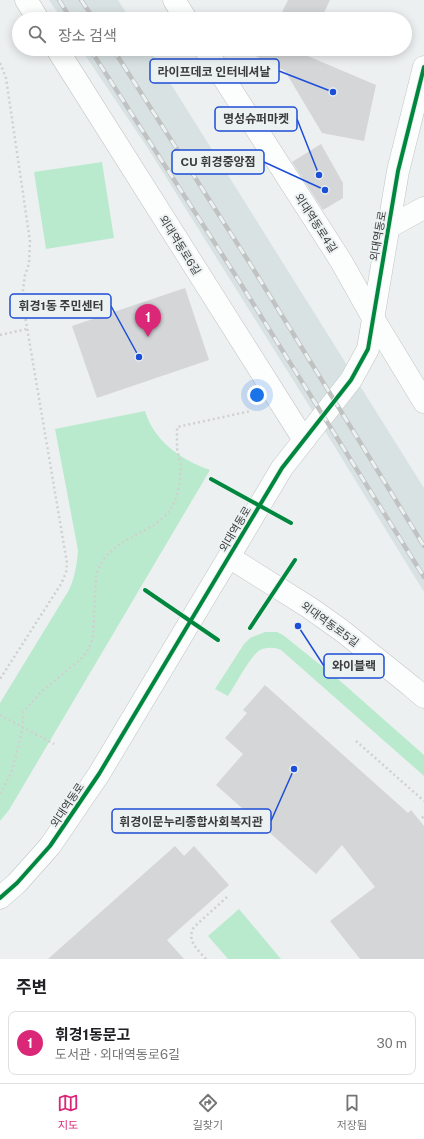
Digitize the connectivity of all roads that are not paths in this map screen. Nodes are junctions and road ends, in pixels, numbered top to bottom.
1 (26, 0) edge
2 (174, 0) edge
3 (34, 12) edge
4 (182, 12) edge
5 (61, 56) edge
6 (209, 56) edge
7 (424, 67) edge
8 (424, 208) edge
9 (389, 227) junction
10 (373, 318) junction
11 (424, 402) edge
12 (304, 440) junction
13 (229, 557) junction
14 (424, 698) edge
15 (0, 898) edge

1 - 3 street
2 - 4 street
5 - 12 street, 외대역동로6길
6 - 10 street, 외대역동로4길
7 - 9 street, 외대역동로
8 - 9 street
9 - 10 street, 외대역동로
10 - 11 street, 외대역동로4길
10 - 12 street, 외대역동로
12 - 13 street, 외대역동로
13 - 14 street, 외대역동로5길
13 - 15 street, 외대역동로

